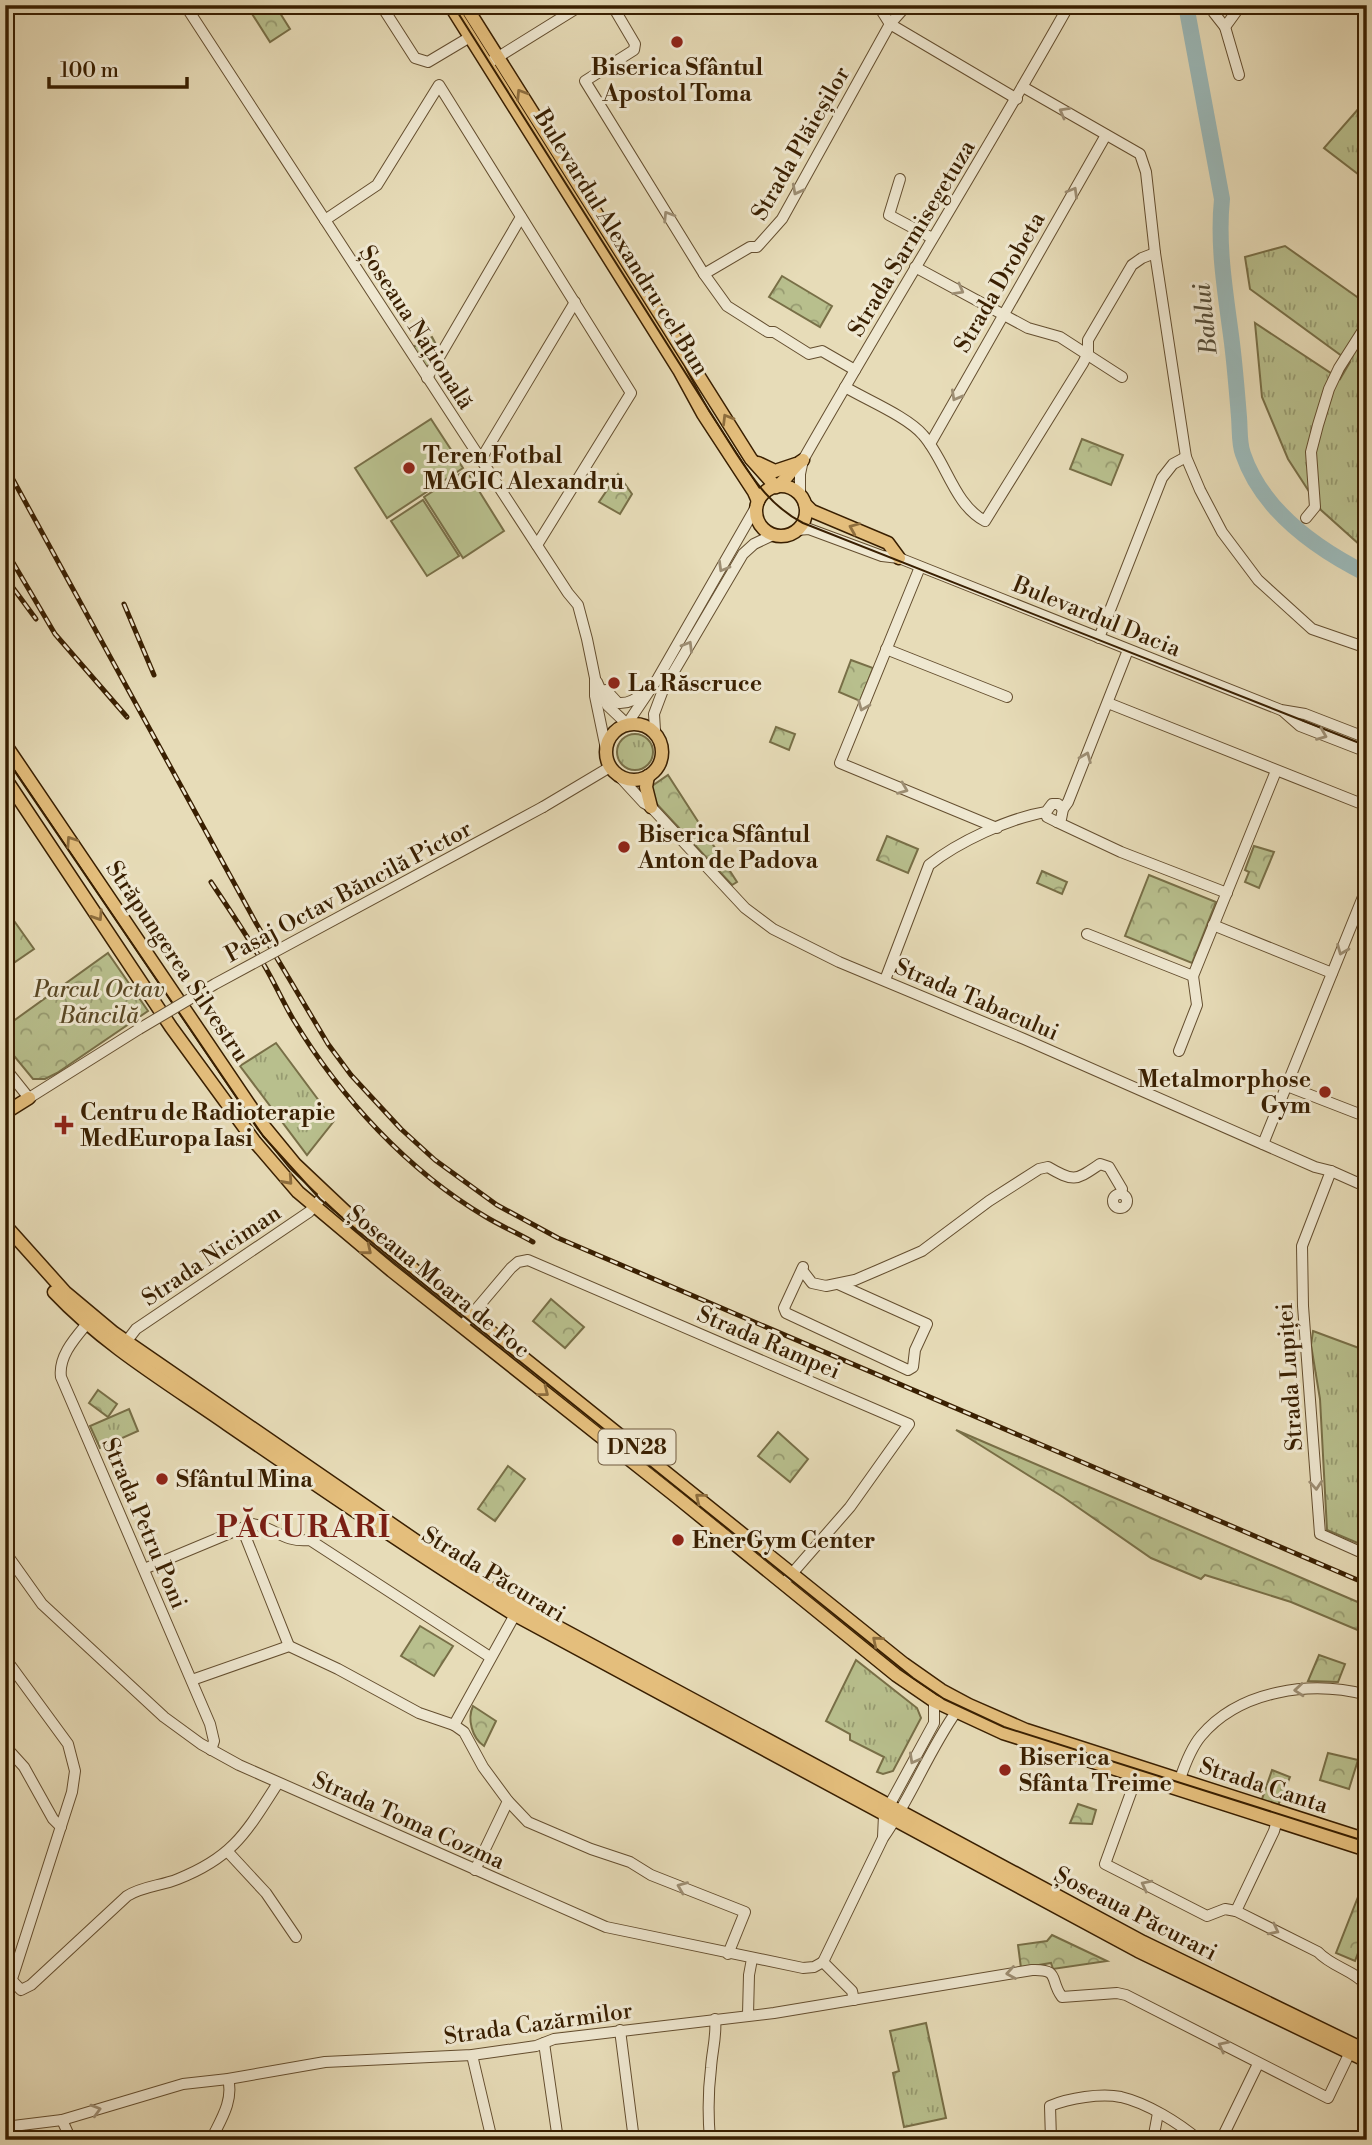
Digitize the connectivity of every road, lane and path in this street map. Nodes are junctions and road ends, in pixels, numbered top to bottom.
1 (185, 5) edge
2 (381, 5) edge
3 (450, 5) edge
4 (465, 5) edge
5 (582, 5) edge
6 (612, 5) edge
7 (878, 5) edge
8 (907, 5) edge
9 (1069, 5) edge
10 (1212, 5) edge
11 (1241, 5) edge
12 (890, 24) junction
13 (1225, 27) junction
14 (470, 37) junction
15 (492, 61) junction
16 (1238, 75) dead end
17 (1023, 87) junction
18 (1017, 99) junction
19 (1106, 135) junction
20 (900, 179) dead end
21 (521, 217) junction
22 (325, 220) junction
23 (932, 238) junction
24 (1155, 253) junction
25 (915, 267) junction
26 (704, 274) junction
27 (575, 302) junction
28 (1002, 315) junction
29 (1367, 324) edge
30 (1088, 354) junction
31 (855, 370) junction
32 (1122, 377) dead end
33 (427, 378) junction
34 (845, 387) junction
35 (930, 444) junction
36 (1186, 457) junction
37 (481, 459) junction
38 (751, 459) junction
39 (800, 462) junction
40 (776, 487) junction
41 (802, 500) junction
42 (757, 504) junction
43 (1306, 518) dead end
44 (797, 530) junction
45 (773, 535) junction
46 (537, 545) junction
47 (899, 558) junction
48 (920, 566) junction
49 (1099, 638) junction
50 (1367, 648) edge
51 (886, 649) junction
52 (1128, 650) junction
53 (591, 657) junction
54 (595, 678) junction
55 (653, 685) junction
56 (1007, 698) dead end
57 (1108, 703) junction
58 (1281, 710) junction
59 (628, 724) junction
60 (655, 730) junction
61 (1367, 738) edge
62 (5, 744) edge
63 (606, 749) junction
64 (1367, 752) edge
65 (610, 767) junction
66 (1276, 771) junction
67 (648, 776) junction
68 (620, 777) junction
69 (5, 778) edge
70 (1367, 806) edge
71 (651, 807) junction
72 (1063, 809) junction
73 (1046, 812) junction
74 (1057, 822) junction
75 (997, 828) junction
76 (1367, 887) edge
77 (1227, 894) junction
78 (1213, 925) junction
79 (1087, 934) dead end
80 (1332, 973) junction
81 (1193, 976) junction
82 (885, 980) junction
83 (1179, 1051) dead end
84 (5, 1068) edge
85 (1287, 1086) junction
86 (29, 1098) junction
87 (5, 1113) edge
88 (1367, 1117) edge
89 (1263, 1144) junction
90 (1331, 1171) junction
91 (1367, 1187) edge
92 (1121, 1193) dead end
93 (325, 1194) junction
94 (314, 1206) junction
95 (5, 1225) edge
96 (5, 1237) edge
97 (838, 1284) junction
98 (471, 1315) junction
99 (90, 1320) junction
100 (461, 1326) junction
101 (123, 1346) junction
102 (242, 1528) junction
103 (5, 1552) edge
104 (1367, 1555) edge
105 (144, 1569) junction
106 (793, 1573) junction
107 (783, 1584) junction
108 (517, 1610) junction
109 (289, 1646) junction
110 (490, 1657) junction
111 (5, 1658) edge
112 (904, 1664) junction
113 (192, 1680) junction
114 (1367, 1695) edge
115 (951, 1696) joint
116 (934, 1701) junction
117 (956, 1712) junction
118 (454, 1725) junction
119 (5, 1746) edge
120 (211, 1750) junction
121 (1137, 1776) junction
122 (1180, 1779) junction
123 (278, 1783) junction
124 (508, 1801) junction
125 (892, 1814) junction
126 (1278, 1816) junction
127 (61, 1827) junction
128 (1367, 1840) edge
129 (1367, 1850) edge
130 (228, 1852) junction
131 (475, 1870) junction
132 (1236, 1911) junction
133 (296, 1937) dead end
134 (728, 1954) junction
135 (752, 1959) junction
136 (823, 1962) junction
137 (8, 1978) edge
138 (1367, 1986) edge
139 (5, 1993) edge
140 (854, 2000) junction
141 (748, 2014) junction
142 (715, 2019) junction
143 (620, 2030) junction
144 (544, 2043) junction
145 (1351, 2048) junction
146 (1367, 2051) edge
147 (472, 2055) junction
148 (1367, 2061) edge
149 (1258, 2064) junction
150 (228, 2079) junction
151 (1158, 2113) junction
152 (62, 2120) junction
153 (5, 2127) edge
154 (71, 2140) edge
155 (211, 2140) edge
156 (492, 2140) edge
157 (558, 2140) edge
158 (634, 2140) edge
159 (710, 2140) edge
160 (1051, 2140) edge
161 (1153, 2140) edge
162 (1199, 2140) edge
163 (1221, 2140) edge

1 - 22 street, Șoseaua Națională
2 - 14 street
3 - 14 main road, Bulevardul Alexandru cel Bun
4 - 15 main road, Bulevardul Alexandru cel Bun
5 - 15 street
26 -> 6 street
7 - 12 street
8 - 12 street, Strada Plăieșilor
9 - 17 street, Strada Sarmisegetuza
10 - 13 street
11 - 13 street
12 - 18 street
12 -> 26 street, Strada Plăieșilor
13 - 16 street
14 - 15 main road, Bulevardul Alexandru cel Bun
38 -> 15 main road, Bulevardul Alexandru cel Bun
15 - 42 main road, Bulevardul Alexandru cel Bun
17 - 18 street, Strada Sarmisegetuza
19 -> 17 street
18 - 23 street, Strada Sarmisegetuza
19 - 24 street
28 -> 19 street, Strada Drobeta
20 - 23 street
21 - 22 street
21 - 27 street
21 - 33 street
22 - 33 street, Șoseaua Națională
23 - 25 street, Strada Sarmisegetuza
24 - 30 street
24 - 36 street
25 -> 28 street
25 - 31 street, Strada Sarmisegetuza
26 - 31 street
27 - 37 street
27 - 46 street
28 - 30 street
28 -> 35 street, Strada Drobeta
29 - 43 street
30 - 32 street
30 - 35 street
31 - 34 street, Strada Sarmisegetuza
33 - 37 street, Șoseaua Națională
34 - 35 street
34 - 39 street, Strada Sarmisegetuza
36 - 49 street
36 - 50 street
37 - 46 street, Șoseaua Națională
38 - 39 main road
38 - 40 main road, Bulevardul Alexandru cel Bun
39 - 40 main road
39 - 41 street, Strada Sarmisegetuza
40 - 41 main road
40 - 42 main road
41 - 44 main road
47 -> 41 main road
42 - 45 main road
42 -> 55 street
44 - 45 main road
44 - 47 street, Bulevardul Dacia
60 -> 45 street
46 - 53 street, Șoseaua Națională
47 - 48 street, Bulevardul Dacia
48 - 49 street, Bulevardul Dacia
48 - 51 street
49 - 52 street, Bulevardul Dacia
51 - 56 street
51 -> 75 street
52 - 57 street
52 - 58 street, Bulevardul Dacia
53 - 54 street, Șoseaua Națională
53 - 55 street
54 - 59 street, Șoseaua Națională
54 - 63 street, Șoseaua Națională
55 - 59 street
57 - 66 street
72 -> 57 street
58 - 61 street, Bulevardul Dacia
58 -> 64 street, Bulevardul Dacia
59 - 60 main road
59 - 63 main road
60 - 67 main road
93 -> 62 main road, Străpungerea Silvestru / DN28
63 - 65 main road
65 - 68 main road
65 - 86 street, Pasaj Octav Băncilă Pictor, bridge
66 - 70 street
66 - 77 street
67 - 68 main road
67 - 71 main road
68 - 71 street, Strada Tabacului
69 -> 94 main road, Șoseaua Moara de Foc / DN28
71 - 82 street, Strada Tabacului
72 - 73 street
72 - 74 street
73 - 74 street
73 - 75 street
74 - 77 street
75 - 82 street
76 -> 80 street
77 - 78 street
78 - 80 street
78 - 81 street
79 - 81 street
80 - 85 street
81 - 83 street
82 - 89 street, Strada Tabacului
84 - 86 street
85 - 88 street
85 - 89 street
86 - 87 main road
89 - 90 street, Strada Tabacului
90 - 91 street, Strada Tabacului
90 -> 104 street, Strada Lupiței
92 - 97 street
93 - 94 street, Strada Niciman
93 - 98 main road, Șoseaua Moara de Foc / DN28
94 -> 100 main road, Șoseaua Moara de Foc / DN28
94 - 101 street, Strada Niciman
95 - 99 main road, Strada Păcurari
96 - 99 main road, Strada Păcurari
97 - 97 street
98 - 100 street, Strada Rampei
106 -> 98 main road, Șoseaua Moara de Foc / DN28
98 - 106 street, Strada Rampei
99 - 101 main road, Strada Păcurari
99 - 105 street, Strada Petru Poni
100 -> 107 main road, Șoseaua Moara de Foc / DN28
101 - 108 main road, Strada Păcurari
102 - 105 street
102 - 109 street
102 - 110 street
103 - 120 street, Strada Toma Cozma
105 - 113 street, Strada Petru Poni
106 - 107 street
112 -> 106 main road, Șoseaua Moara de Foc / DN28
107 - 116 main road, Șoseaua Moara de Foc / DN28
108 - 110 street
108 - 125 main road, Strada Păcurari
109 - 113 street
109 - 118 street
110 - 118 street
111 - 127 street
112 - 115 main road, Șoseaua Moara de Foc / DN28
112 - 117 street, Strada Canta
113 - 120 street, Strada Petru Poni
114 -> 122 street
115 - 122 main road, Strada Canta / DN28
116 - 117 main road, Șoseaua Moara de Foc / DN28
116 -> 125 street
117 - 121 main road, Strada Canta / DN28
117 - 125 street
118 - 124 street
119 - 127 street
120 - 123 street, Strada Toma Cozma
121 - 126 main road, Strada Canta / DN28
132 -> 121 street
122 - 126 main road, Strada Canta / DN28
123 - 130 street
123 - 131 street, Strada Toma Cozma
124 - 131 street
134 -> 124 street
125 - 136 street
125 - 145 main road, Șoseaua Păcurari
126 - 128 main road, Strada Canta / DN28
126 - 129 main road, Strada Canta / DN28
126 - 132 street
127 - 137 street
130 - 133 street
130 - 137 street
131 - 134 street, Strada Toma Cozma
132 -> 138 street
134 - 135 street, Strada Toma Cozma
135 - 136 street, Strada Toma Cozma
135 - 141 street
136 - 140 street
137 - 139 street
140 - 141 street, Strada Cazărmilor
149 -> 140 street, Strada Cazărmilor
141 - 142 street, Strada Cazărmilor
142 - 143 street, Strada Cazărmilor
142 - 159 street
143 - 144 street, Strada Cazărmilor
143 - 158 street
144 - 147 street, Strada Cazărmilor
144 - 157 street
145 - 146 main road, Șoseaua Păcurari
145 - 148 main road, Șoseaua Păcurari
145 - 149 street
147 - 150 street, Strada Cazărmilor
147 - 156 street
149 - 163 street
152 -> 150 street, Strada Cazărmilor
150 - 155 street
151 - 160 street
151 - 161 street
151 - 162 street
152 - 153 street, Strada Cazărmilor
152 - 154 street

